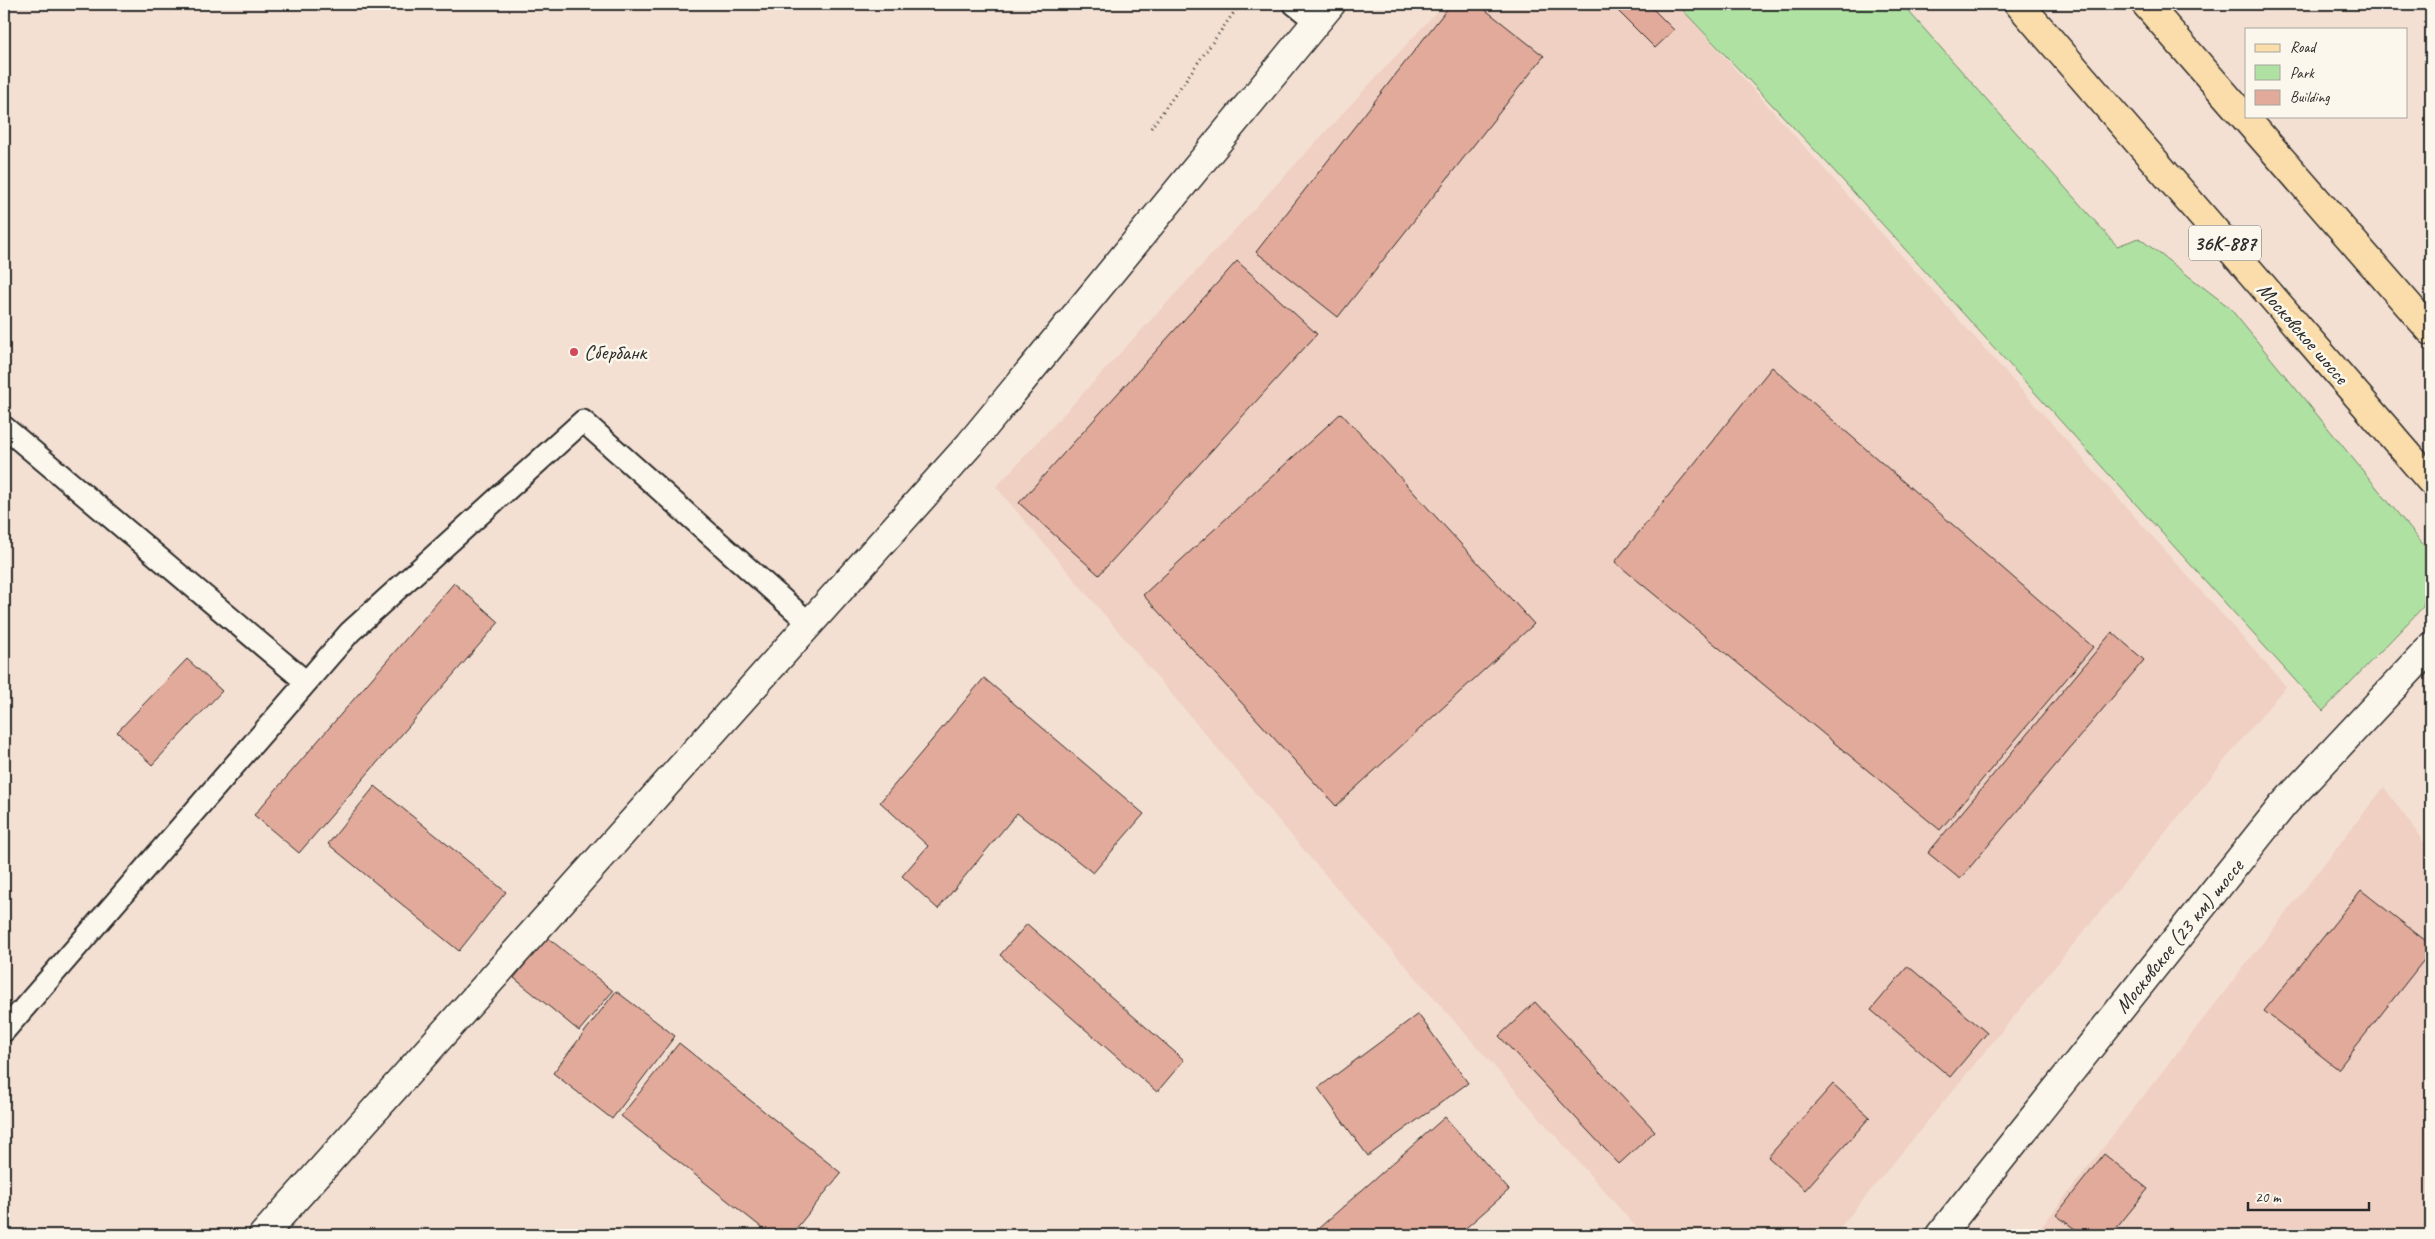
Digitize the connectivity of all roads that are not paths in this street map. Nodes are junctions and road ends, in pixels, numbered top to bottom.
1 (1294, 4) edge
2 (2019, 4) edge
3 (2146, 4) edge
4 (1324, 13) edge
5 (2245, 117) edge
6 (2246, 118) edge
7 (2431, 330) edge
8 (4, 427) edge
9 (2431, 481) edge
10 (809, 623) junction
11 (2431, 647) edge
12 (306, 682) junction
13 (4, 1031) edge
14 (263, 1235) edge
15 (1940, 1235) edge

1 - 4 lane
2 - 9 main road, Московское шоссе / 36К-887
3 - 5 main road
4 - 10 street
6 - 7 main road
8 - 12 lane
10 - 12 lane
10 - 14 street
11 - 15 street, Московское (23 км) шоссе
12 - 13 lane

